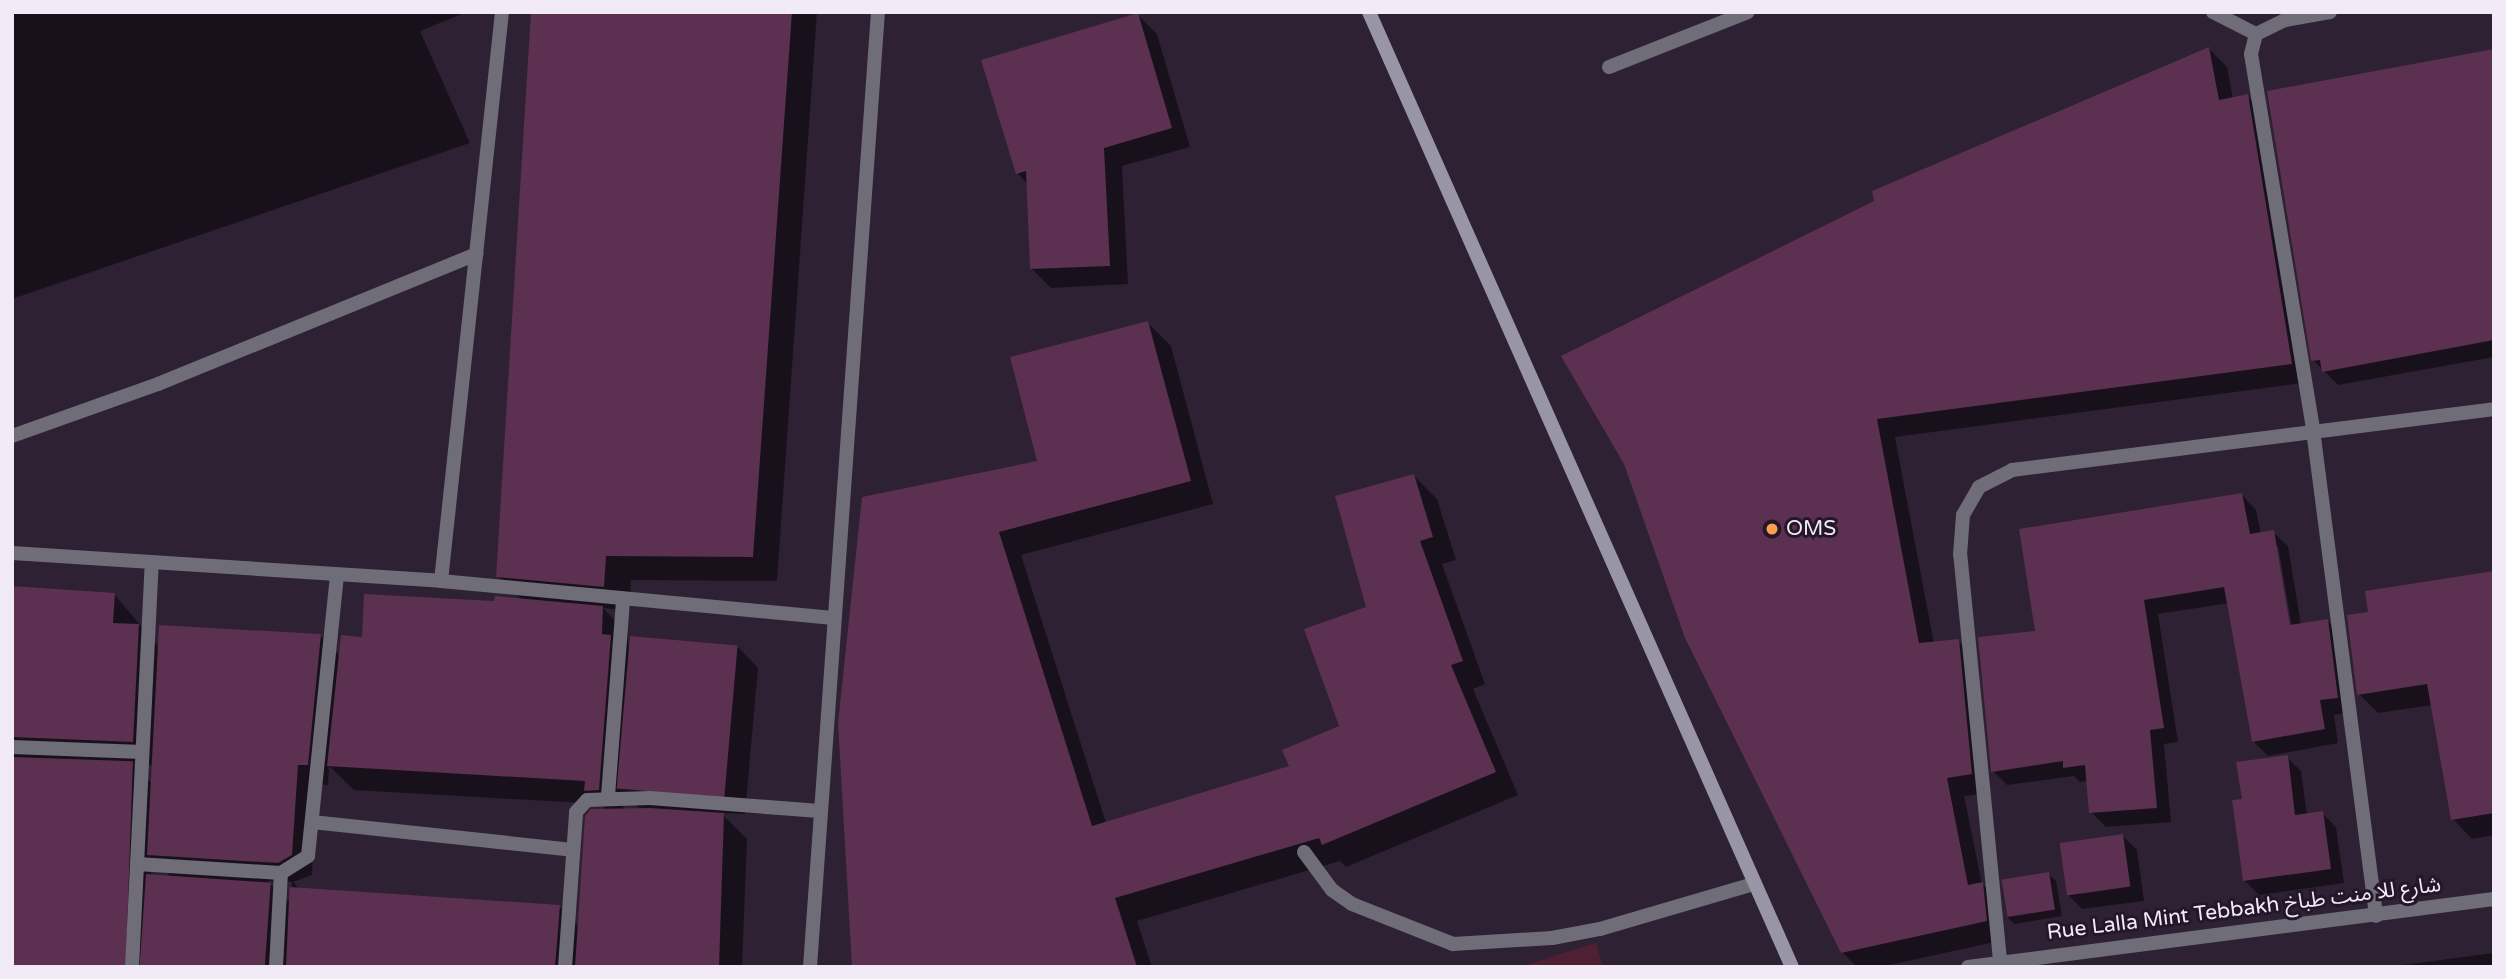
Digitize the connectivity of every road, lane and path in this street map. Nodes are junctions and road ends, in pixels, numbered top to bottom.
1 (502, 12) edge
2 (878, 12) edge
3 (1368, 12) edge
4 (1748, 12) edge
5 (2213, 12) edge
6 (2330, 12) edge
7 (2256, 34) junction
8 (1609, 67) dead end
9 (477, 254) junction
10 (2494, 409) edge
11 (2313, 430) junction
12 (12, 436) edge
13 (12, 553) edge
14 (152, 562) junction
15 (337, 576) junction
16 (441, 582) junction
17 (623, 600) junction
18 (833, 618) junction
19 (12, 747) edge
20 (142, 752) junction
21 (608, 796) junction
22 (820, 811) junction
23 (312, 822) junction
24 (573, 850) junction
25 (1304, 852) dead end
26 (137, 864) junction
27 (281, 873) junction
28 (1754, 884) junction
29 (2494, 899) edge
30 (2376, 916) junction
31 (2000, 960) junction
32 (132, 967) edge
33 (276, 967) edge
34 (565, 967) edge
35 (810, 967) edge
36 (1792, 967) edge
37 (1968, 967) edge

1 - 9 street
2 - 18 street
3 - 28 street
4 - 8 street
5 - 7 street
6 - 7 street
7 - 11 street
9 - 12 street
9 - 16 street
10 - 11 street
11 - 30 street
11 - 31 street
13 - 14 street
14 - 15 street
14 - 20 street
15 - 16 street
15 - 23 street
16 - 17 street
17 - 18 street
17 - 21 street
18 - 22 street
19 - 20 street
20 - 26 street
21 - 22 street
21 - 24 street
22 - 35 street
23 - 24 street
23 - 27 street
24 - 34 street
25 - 28 street
26 - 27 street
26 - 32 street
27 - 33 street
28 - 36 street
29 - 30 street, Rue Lalla Mint Tebbakh شارع للا منت طباخ
30 - 31 street, Rue Lalla Mint Tebbakh شارع للا منت طباخ
31 - 37 street, Rue Lalla Mint Tebbakh شارع للا منت طباخ

